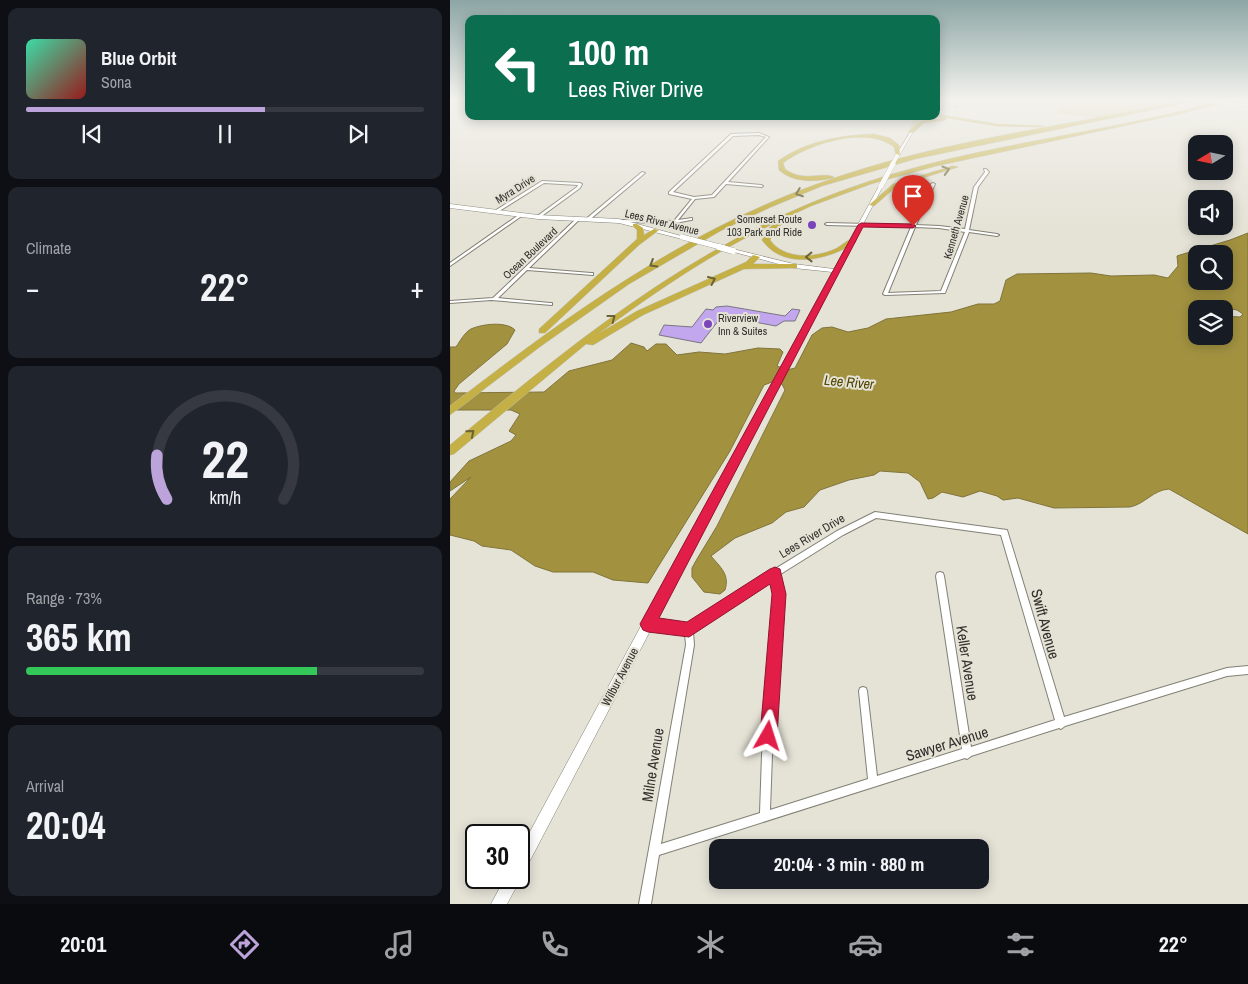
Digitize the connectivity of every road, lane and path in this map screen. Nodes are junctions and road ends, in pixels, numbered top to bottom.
1 (725, 141) edge
2 (764, 141) edge
3 (829, 141) edge
4 (892, 141) edge
5 (905, 141) edge
6 (970, 141) edge
7 (996, 141) edge
8 (1047, 141) edge
9 (1052, 141) edge
10 (897, 155) junction
11 (913, 158) junction
12 (879, 167) junction
13 (985, 170) dead end
14 (643, 173) dead end
15 (725, 183) junction
16 (933, 184) dead end
17 (761, 186) dead end
18 (857, 186) junction
19 (694, 198) junction
20 (872, 205) junction
21 (451, 207) edge
22 (495, 212) junction
23 (521, 215) junction
24 (538, 217) junction
25 (578, 219) junction
26 (691, 219) dead end
27 (587, 220) junction
28 (619, 221) junction
29 (674, 222) junction
30 (827, 224) dead end
31 (635, 225) junction
32 (861, 225) junction
33 (914, 226) junction
34 (656, 230) junction
35 (966, 230) junction
36 (997, 235) dead end
37 (853, 240) junction
38 (627, 252) junction
39 (756, 257) junction
40 (450, 264) edge
41 (794, 266) junction
42 (526, 269) junction
43 (836, 271) junction
44 (730, 273) junction
45 (591, 274) dead end
46 (494, 299) junction
47 (450, 302) edge
48 (550, 304) dead end
49 (533, 381) junction
50 (480, 387) junction
51 (773, 390) joint
52 (450, 411) edge
53 (450, 451) edge
54 (1004, 532) joint
55 (775, 574) junction
56 (940, 576) dead end
57 (648, 624) junction
58 (689, 630) junction
59 (1248, 670) edge
60 (863, 691) dead end
61 (1061, 724) junction
62 (967, 754) junction
63 (873, 782) junction
64 (765, 816) junction
65 (530, 846) edge
66 (655, 851) junction
67 (507, 889) edge
68 (499, 904) edge
69 (645, 904) edge

1 - 19 street
2 - 15 street
3 - 12 highway
4 - 10 highway
5 - 10 main road, Wilbur Avenue
6 - 11 highway
7 - 11 highway
8 - 18 highway
20 -> 9 highway
10 - 20 main road, Wilbur Avenue, bridge
11 - 12 highway
12 -> 50 highway
13 - 35 street, Kenneth Avenue
14 - 27 street
15 - 17 street
15 - 19 street
16 - 33 street
37 -> 18 highway
49 -> 18 highway
19 - 29 street
20 - 32 main road, Wilbur Avenue
21 - 22 main road, Lees River Avenue
22 - 23 main road, Lees River Avenue
22 - 24 street, Myra Drive
23 - 24 main road, Lees River Avenue
23 - 40 street
24 - 25 main road, Lees River Avenue
25 - 27 main road, Lees River Avenue
25 - 42 street, Ocean Boulevard
26 - 29 street
27 - 28 main road, Lees River Avenue
28 - 29 street
28 - 31 main road, Lees River Avenue
30 - 32 street
31 - 34 main road, Lees River Avenue
31 - 38 highway
32 - 33 street
32 - 37 main road, Wilbur Avenue
33 - 35 street
33 - 35 street, Kenneth Avenue
34 - 38 highway
34 - 39 main road, Lees River Avenue, bridge
35 - 36 street
37 - 43 main road, Wilbur Avenue
38 - 50 highway
39 - 41 main road, Lees River Avenue
39 - 44 highway
41 - 43 main road, Lees River Avenue
41 - 44 highway
42 - 45 street
42 - 46 street, Ocean Boulevard
43 - 51 main road, Wilbur Avenue
49 -> 44 highway
46 - 47 street
46 - 48 street
53 -> 49 highway
50 - 52 highway
51 - 57 main road, Wilbur Avenue
54 - 55 street, Lees River Drive
54 - 61 street, Swift Avenue
55 - 58 street, Lees River Drive
55 - 64 street
56 - 62 street, Keller Avenue
57 - 58 street
57 - 65 main road, Wilbur Avenue
58 - 66 street, Milne Avenue
59 - 61 street, Sawyer Avenue
60 - 63 street
61 - 62 street, Sawyer Avenue
62 - 63 street, Sawyer Avenue
63 - 64 street, Sawyer Avenue
64 - 66 street, Sawyer Avenue
66 - 69 street, Milne Avenue
67 - 68 main road

